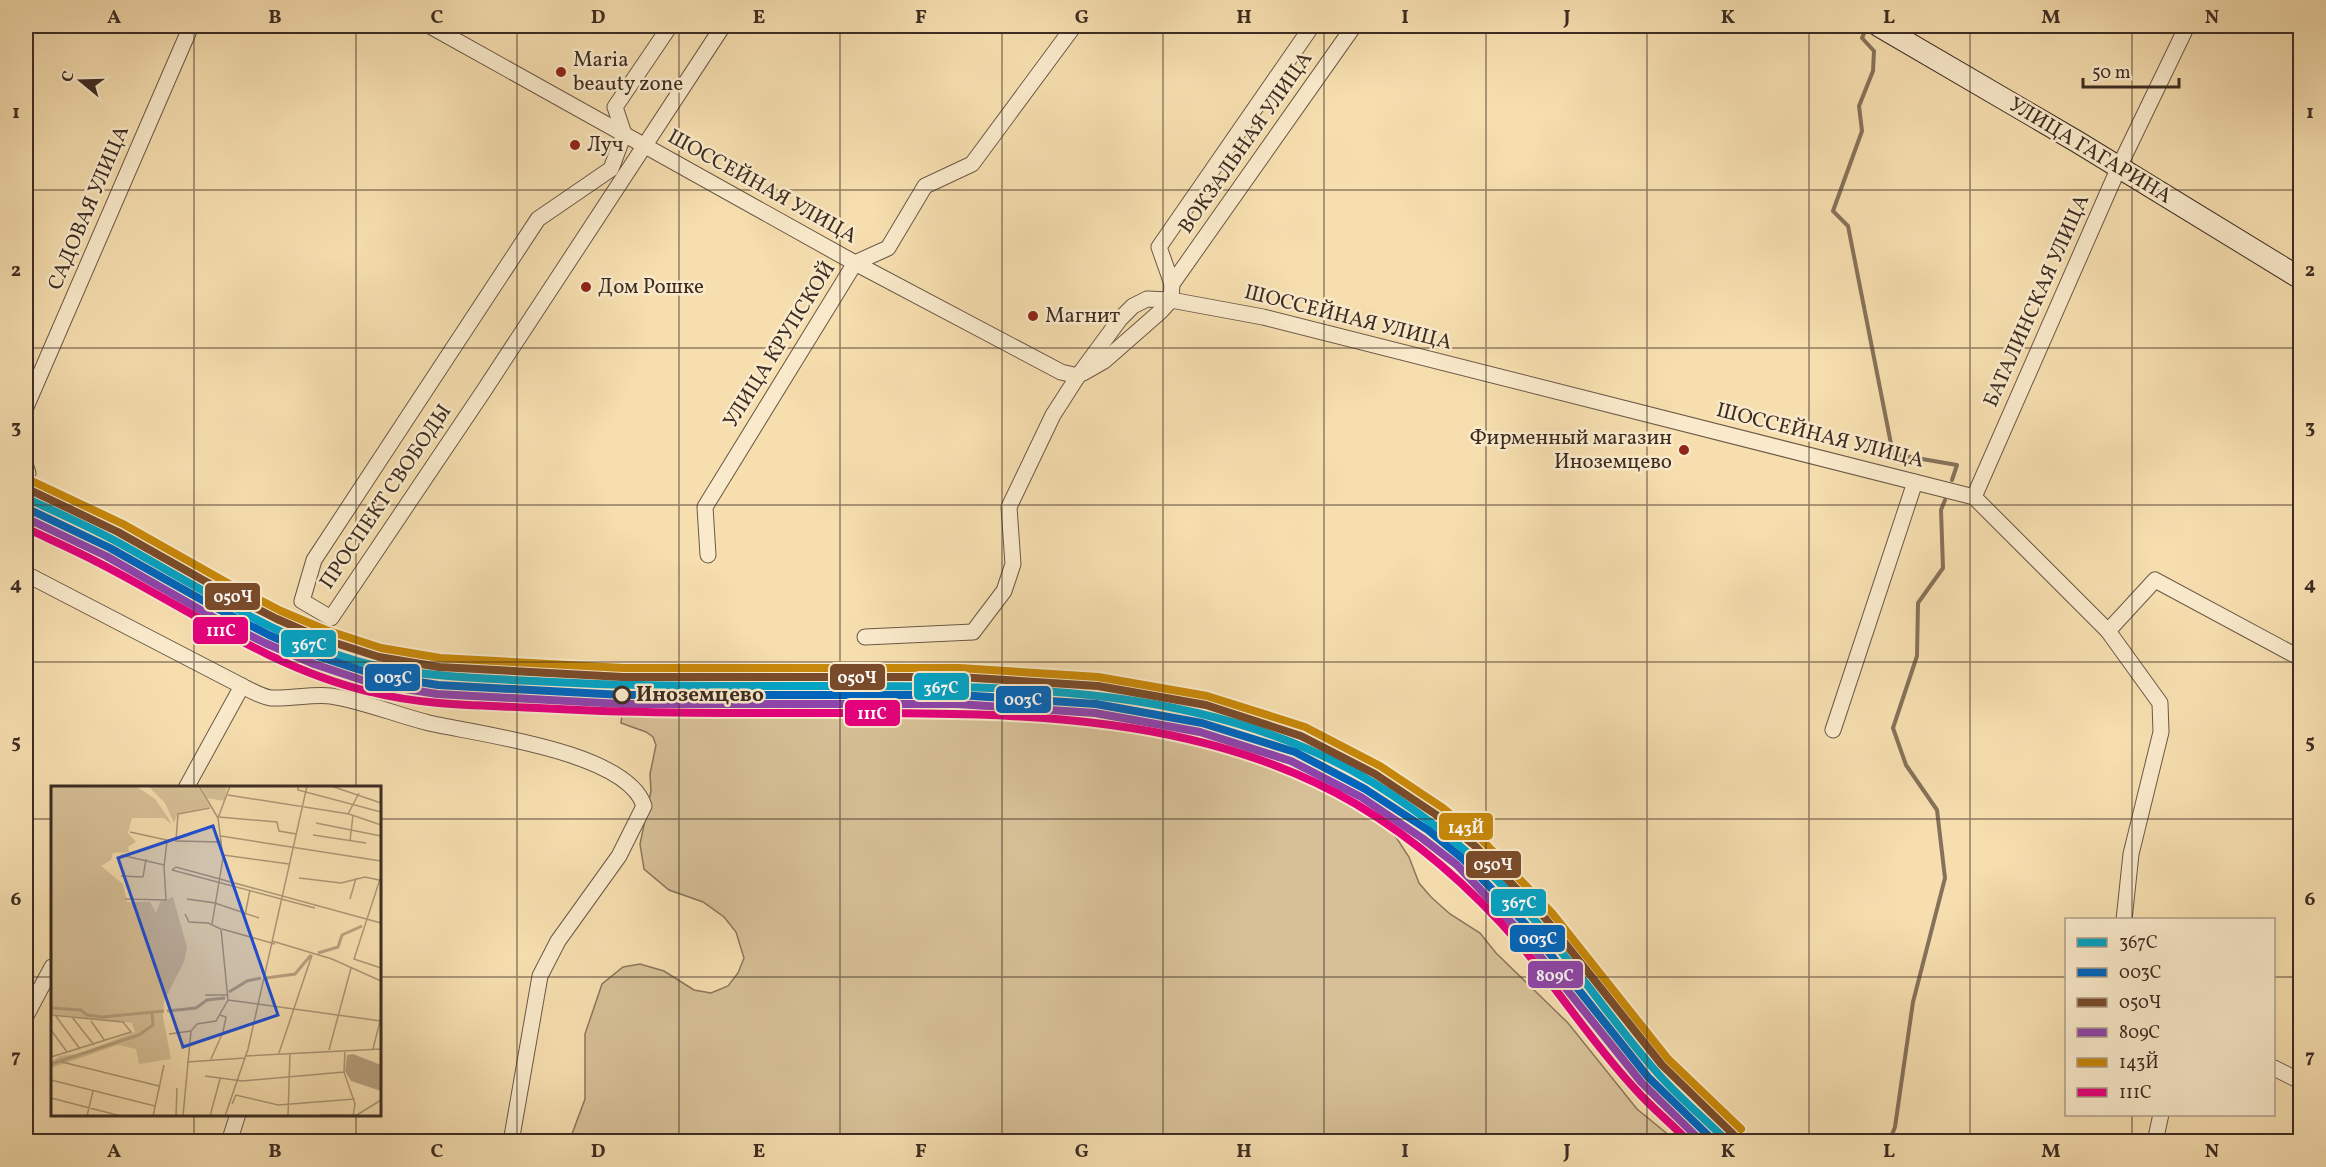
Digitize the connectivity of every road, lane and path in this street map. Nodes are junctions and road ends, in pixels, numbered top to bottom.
1 (191, 26) edge
2 (430, 26) edge
3 (670, 26) edge
4 (723, 26) edge
5 (1074, 26) edge
6 (1312, 26) edge
7 (1354, 26) edge
8 (2187, 26) edge
9 (1883, 28) edge
10 (624, 134) junction
11 (644, 145) junction
12 (2119, 167) junction
13 (855, 263) junction
14 (2301, 278) edge
15 (1171, 292) junction
16 (1078, 375) junction
17 (26, 407) edge
18 (1915, 482) junction
19 (1974, 497) junction
20 (708, 555) dead end
21 (26, 574) edge
22 (2108, 631) junction
23 (866, 637) dead end
24 (2301, 658) edge
25 (242, 686) junction
26 (1833, 730) dead end
27 (187, 786) edge
28 (2124, 918) edge
29 (51, 969) edge
30 (26, 1016) edge
31 (2275, 1068) edge
32 (2301, 1081) edge
33 (237, 1116) edge
34 (2161, 1116) edge
35 (229, 1142) edge
36 (511, 1142) edge
37 (2155, 1142) edge

1 - 17 street, САДОВАЯ УЛИЦА
2 - 10 street, ШОССЕЙНАЯ УЛИЦА
3 - 10 street
4 - 11 street, ПРОСПЕКТ СВОБОДЫ
5 - 13 street, УЛИЦА КРУПСКОЙ
6 - 15 street, ВОКЗАЛЬНАЯ УЛИЦА
7 - 15 street, ВОКЗАЛЬНАЯ УЛИЦА
8 - 12 street, БАТАЛИНСКАЯ УЛИЦА
9 - 12 main road, УЛИЦА ГАГАРИНА
10 - 11 street, ШОССЕЙНАЯ УЛИЦА
10 - 11 street, ПРОСПЕКТ СВОБОДЫ
11 - 13 street, ШОССЕЙНАЯ УЛИЦА
12 - 14 main road, УЛИЦА ГАГАРИНА
12 - 19 street, БАТАЛИНСКАЯ УЛИЦА
13 - 16 street, ШОССЕЙНАЯ УЛИЦА
13 - 20 street, УЛИЦА КРУПСКОЙ
15 - 16 street, ВОКЗАЛЬНАЯ УЛИЦА
15 - 16 street, ВОКЗАЛЬНАЯ УЛИЦА
15 - 18 street, ШОССЕЙНАЯ УЛИЦА
16 - 23 street, ВОКЗАЛЬНАЯ УЛИЦА
18 - 19 street, ШОССЕЙНАЯ УЛИЦА
18 - 26 street
19 - 22 street
21 - 25 street
22 - 24 street
22 - 28 street
25 - 27 street
25 - 36 street
29 - 30 street
31 - 32 street
33 - 35 street
34 - 37 street

